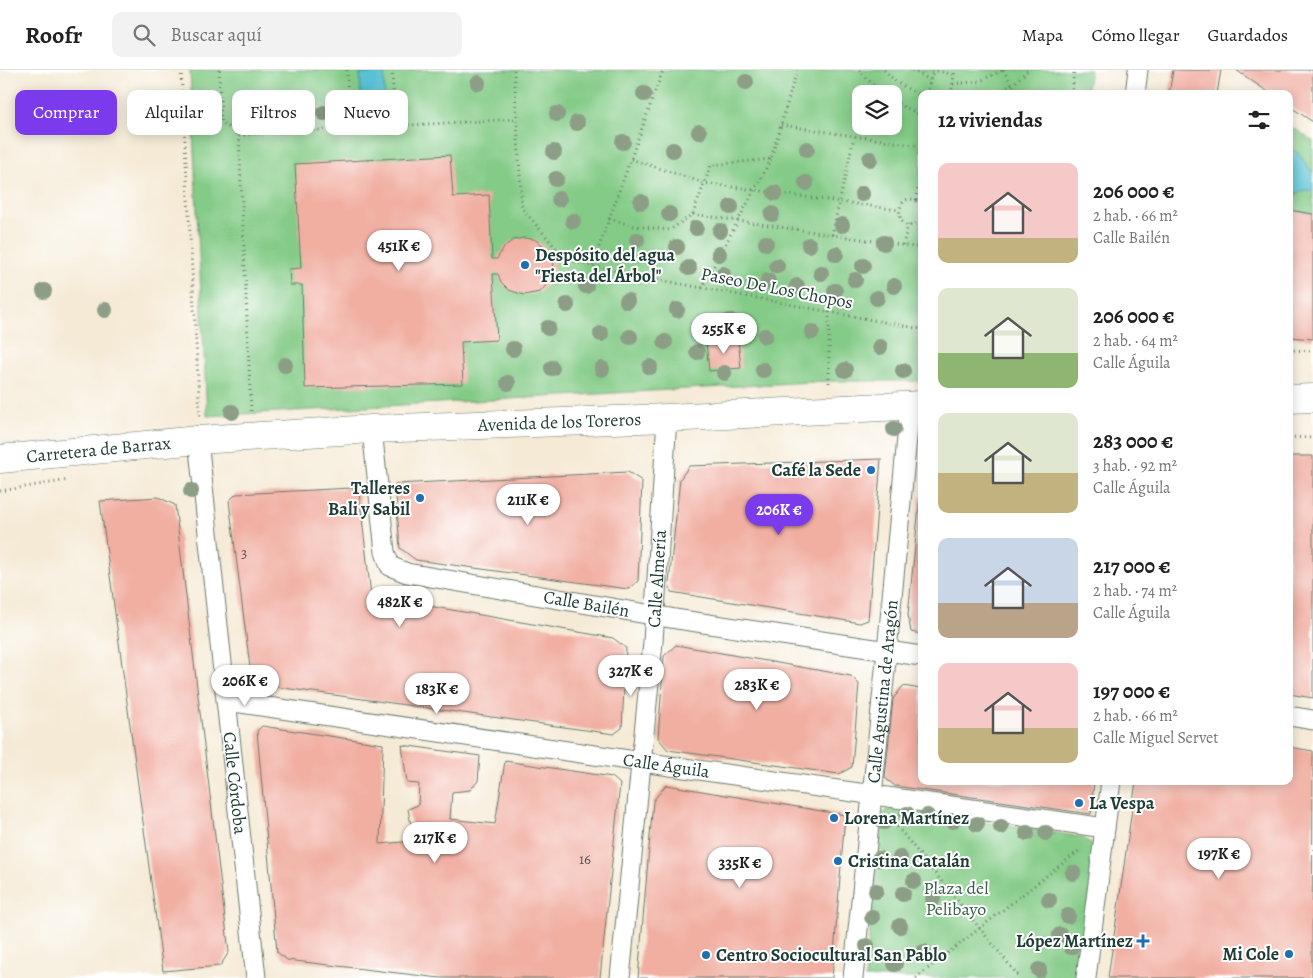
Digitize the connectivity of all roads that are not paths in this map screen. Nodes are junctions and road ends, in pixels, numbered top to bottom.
1 (1138, 70) edge
2 (1136, 90) edge
3 (1313, 398) edge
4 (1293, 399) edge
5 (916, 406) edge
6 (667, 418) junction
7 (372, 429) junction
8 (199, 431) junction
9 (0, 459) edge
10 (655, 616) junction
11 (887, 650) junction
12 (918, 655) edge
13 (227, 700) junction
14 (1293, 717) edge
15 (1313, 720) edge
16 (642, 762) junction
17 (1110, 785) edge
18 (871, 795) junction
19 (1105, 828) junction
20 (256, 978) edge
21 (620, 978) edge
22 (853, 978) edge
23 (1086, 978) edge

1 - 2 street
3 - 4 main road
5 - 6 main road, Avenida de los Toreros
5 - 11 street, Calle Agustina de Aragón
6 - 7 main road, Avenida de los Toreros
6 - 10 street, Calle Almería
7 - 8 main road, Avenida de los Toreros
7 - 10 street, Calle Bailén
8 - 9 main road, Carretera de Barrax
8 - 13 street, Calle Córdoba
10 - 11 street, Calle Bailén
10 - 16 street, Calle Almería
11 - 12 street, Calle Bailén
11 - 18 street, Calle Agustina de Aragón
13 - 16 street, Calle Águila
13 - 20 street, Calle Córdoba
14 - 15 street
16 - 18 street, Calle Águila
16 - 21 street, Calle Almería
17 - 19 street
18 - 19 street, Calle Águila
18 - 22 street, Calle Agustina de Aragón
19 - 23 street

